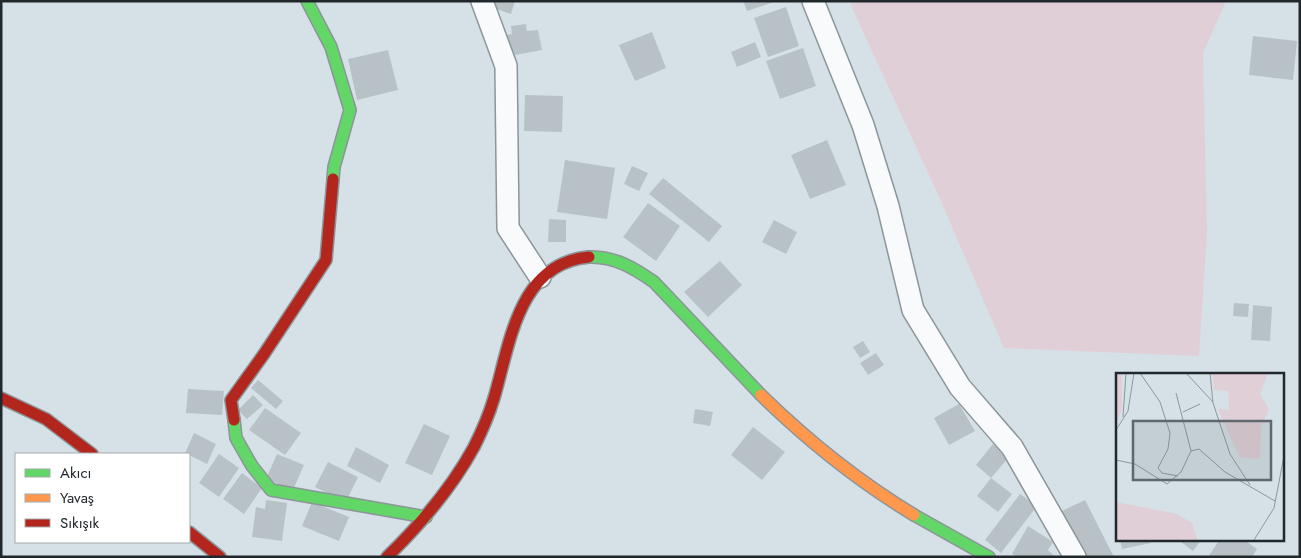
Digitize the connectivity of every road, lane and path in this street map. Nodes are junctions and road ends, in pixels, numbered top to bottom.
1 (307, 1) edge
2 (482, 1) edge
3 (813, 1) edge
4 (540, 277) junction
5 (1, 398) edge
6 (91, 453) edge
7 (426, 517) junction
8 (190, 533) edge
9 (220, 557) edge
10 (387, 557) edge
11 (989, 557) edge
12 (1075, 557) edge

1 - 7 street
2 - 4 street
3 - 12 street
4 - 7 street
4 - 11 street
5 - 6 street
7 - 10 street
8 - 9 street

